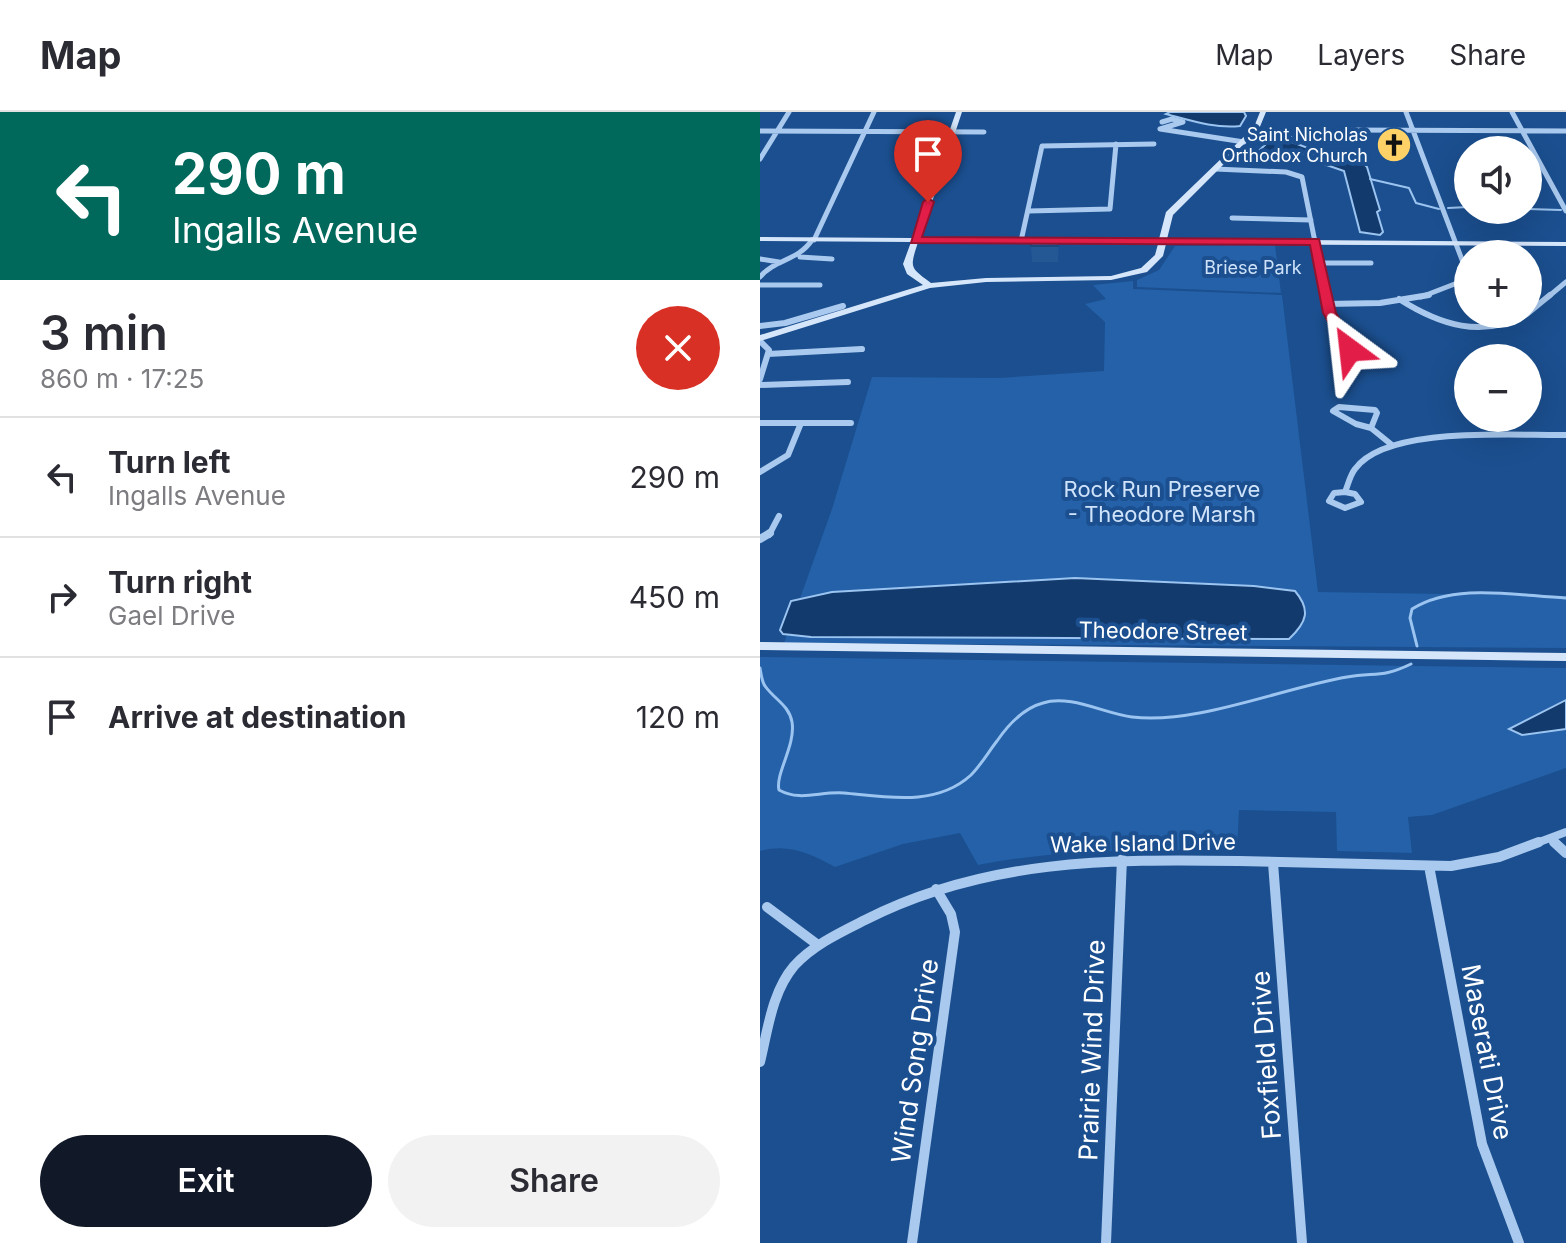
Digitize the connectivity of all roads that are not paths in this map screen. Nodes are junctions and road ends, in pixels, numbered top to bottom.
1 (789, 112) edge
2 (874, 112) edge
3 (959, 112) edge
4 (1263, 112) edge
5 (1406, 112) edge
6 (1512, 112) edge
7 (1162, 122) dead end
8 (1168, 126) junction
9 (1346, 130) dead end
10 (1413, 130) junction
11 (1522, 130) junction
12 (760, 131) edge
13 (777, 131) junction
14 (1566, 131) edge
15 (865, 132) junction
16 (952, 132) junction
17 (984, 132) dead end
18 (1225, 136) dead end
19 (1244, 142) junction
20 (1116, 144) junction
21 (1154, 144) dead end
22 (760, 159) edge
23 (1215, 169) junction
24 (1029, 211) junction
25 (1566, 211) edge
26 (1232, 218) dead end
27 (1311, 220) junction
28 (760, 239) edge
29 (813, 240) junction
30 (915, 240) junction
31 (1456, 240) edge
32 (1021, 241) junction
33 (1162, 241) junction
34 (1315, 242) junction
35 (1454, 243) edge
36 (1542, 244) edge
37 (1566, 244) edge
38 (800, 257) junction
39 (760, 259) edge
40 (832, 259) dead end
41 (780, 262) junction
42 (1320, 263) junction
43 (1371, 263) dead end
44 (760, 277) edge
45 (1566, 282) edge
46 (760, 285) edge
47 (820, 285) dead end
48 (929, 286) junction
49 (1454, 287) edge
50 (1399, 299) junction
51 (1542, 302) edge
52 (1327, 304) junction
53 (843, 306) dead end
54 (760, 326) edge
55 (1454, 326) edge
56 (760, 340) edge
57 (862, 349) dead end
58 (1350, 350) dead end
59 (768, 354) junction
60 (760, 379) edge
61 (848, 382) dead end
62 (760, 385) edge
63 (760, 423) edge
64 (801, 423) junction
65 (851, 423) dead end
66 (1371, 428) junction
67 (1566, 435) edge
68 (1392, 445) junction
69 (760, 472) edge
70 (1345, 492) dead end
71 (779, 516) dead end
72 (760, 539) edge
73 (760, 646) edge
74 (1566, 657) edge
75 (1566, 832) edge
76 (1551, 839) junction
77 (1566, 853) edge
78 (1122, 859) junction
79 (1273, 863) junction
80 (1429, 866) junction
81 (936, 889) junction
82 (767, 907) dead end
83 (818, 945) junction
84 (760, 1062) edge
85 (912, 1243) edge
86 (1106, 1243) edge
87 (1302, 1243) edge
88 (1519, 1243) edge

1 - 13 street
2 - 15 street
3 - 16 street
4 - 19 street
5 - 10 street
6 - 11 street
7 - 8 street
8 - 18 street
8 - 19 street
9 - 10 street
10 - 11 street
10 - 31 street
11 - 14 street
11 - 25 street
12 - 13 street
13 - 15 street
13 - 22 street
15 - 16 street
15 - 29 street
16 - 17 street
16 - 30 street
19 - 23 street
20 - 21 street
20 - 24 street
20 - 24 street
23 - 27 street
23 - 33 street
24 - 32 street
26 - 27 street
27 - 34 street
28 - 29 street
29 - 30 street
29 - 38 street
30 - 32 street
30 - 48 street
32 - 33 street
33 - 34 street
33 - 48 street
34 - 35 street
34 - 42 street
36 - 37 street
38 - 40 street
38 - 41 street
39 - 41 street
41 - 44 street
42 - 43 street
42 - 52 street
45 - 51 street
46 - 47 street
48 - 56 street
49 - 50 street
50 - 52 street
50 - 55 street
52 - 58 street
53 - 54 street
56 - 59 street
57 - 59 street
59 - 60 street
61 - 62 street
63 - 64 street
64 - 65 street
64 - 69 street
66 - 66 street
66 - 68 street
67 - 68 street
68 - 70 street
71 - 72 street
73 - 74 street, Theodore Street
75 - 76 street, Wake Island Drive
76 - 77 street
76 - 80 street, Wake Island Drive
78 - 79 street, Wake Island Drive
78 - 81 street, Wake Island Drive
78 - 86 street, Prairie Wind Drive
79 - 80 street, Wake Island Drive
79 - 87 street, Foxfield Drive
80 - 88 street, Maserati Drive
81 - 83 street, Wake Island Drive
81 - 85 street, Wind Song Drive
82 - 83 street
83 - 84 street, Wake Island Drive

